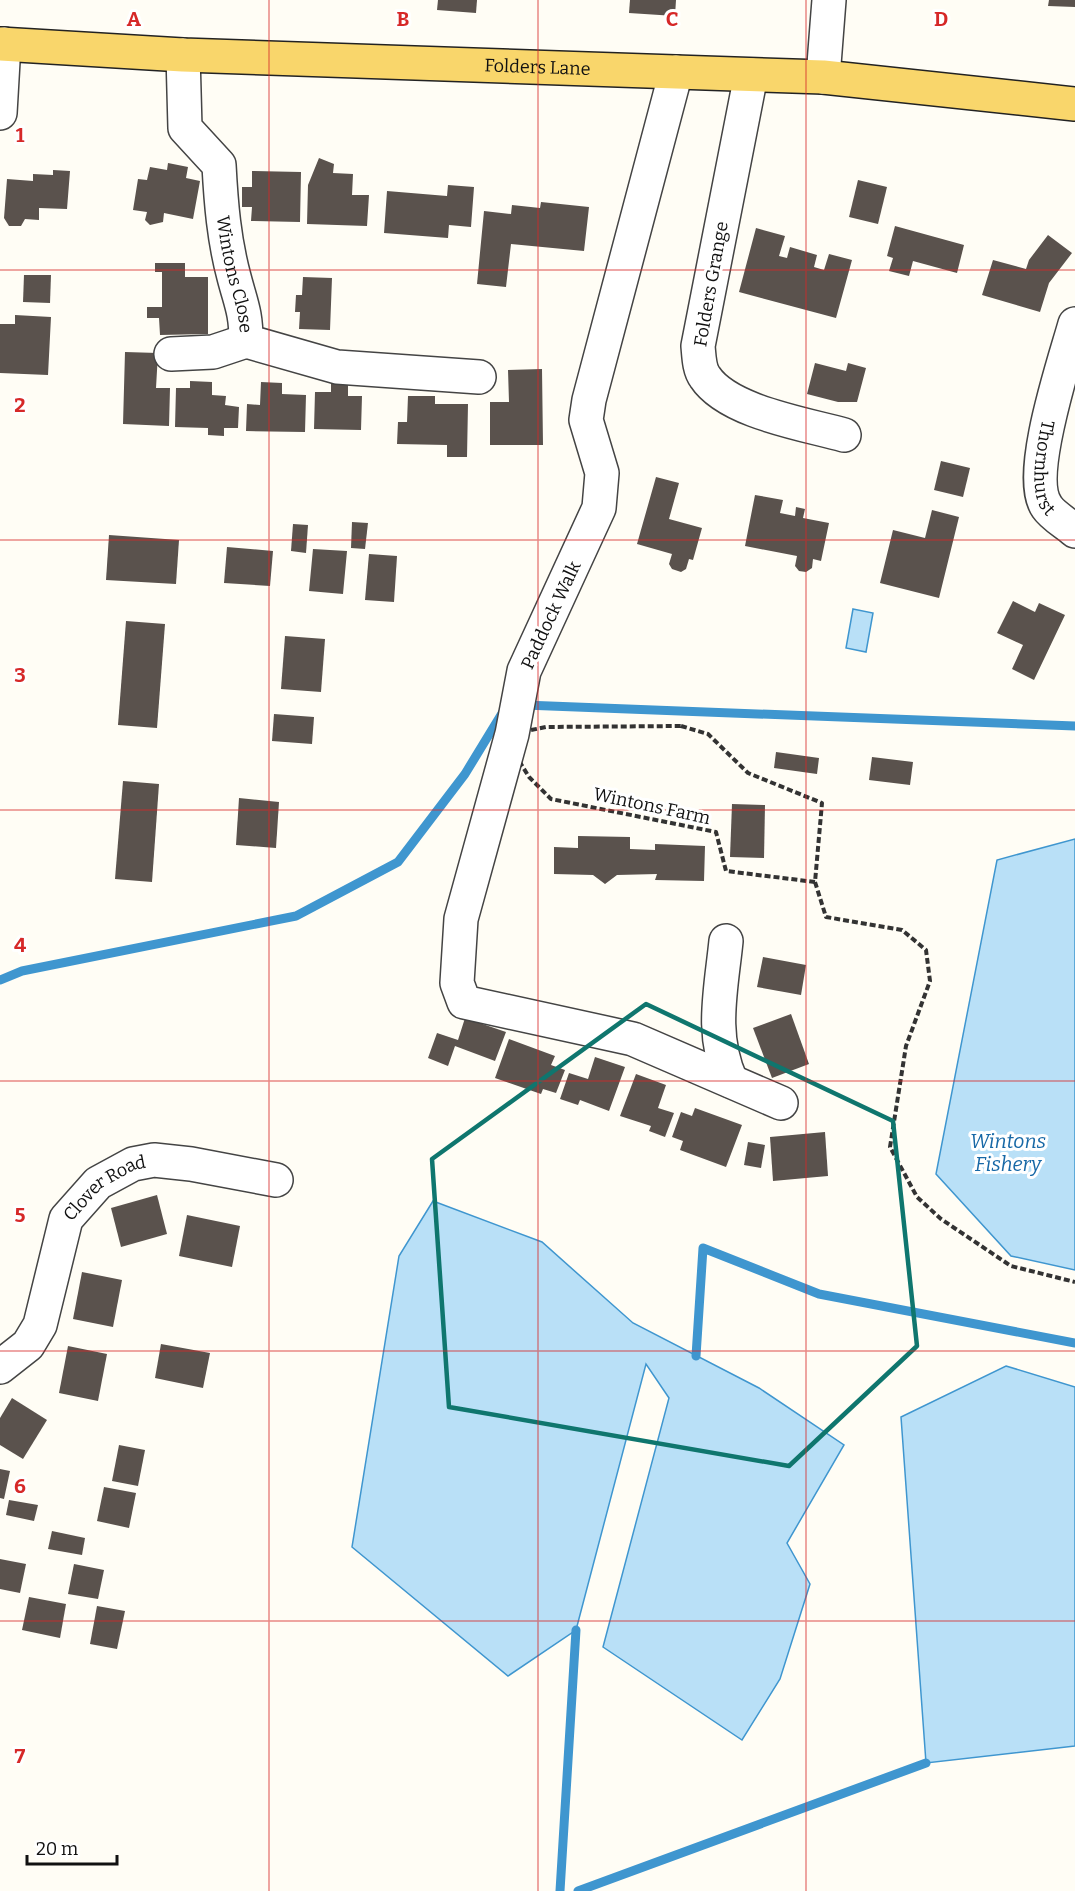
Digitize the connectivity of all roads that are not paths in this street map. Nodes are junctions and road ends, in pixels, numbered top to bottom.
1 (829, 0) edge
2 (2, 44) edge
3 (183, 55) junction
4 (676, 72) junction
5 (751, 75) junction
6 (823, 77) junction
7 (1075, 104) edge
8 (0, 113) edge
9 (1075, 324) edge
10 (246, 341) junction
11 (171, 354) dead end
12 (479, 377) dead end
13 (844, 435) dead end
14 (1075, 531) edge
15 (726, 941) dead end
16 (718, 1018) junction
17 (659, 1049) junction
18 (731, 1081) junction
19 (781, 1103) dead end
20 (276, 1180) dead end
21 (0, 1367) edge

1 - 6 street
2 - 3 main road, Folders Lane
2 - 8 street
3 - 4 main road, Folders Lane
3 - 10 street, Wintons Close
4 - 5 main road, Folders Lane
4 - 17 street, Paddock Walk
5 - 6 main road, Folders Lane
5 - 13 street, Folders Grange
6 - 7 main road, Folders Lane
9 - 14 street, Thornhurst
10 - 11 street
10 - 12 street, Wintons Close
15 - 16 street
16 - 17 street
16 - 18 street
17 - 18 street, Paddock Walk
18 - 19 street, Paddock Walk
20 - 21 street, Clover Road

